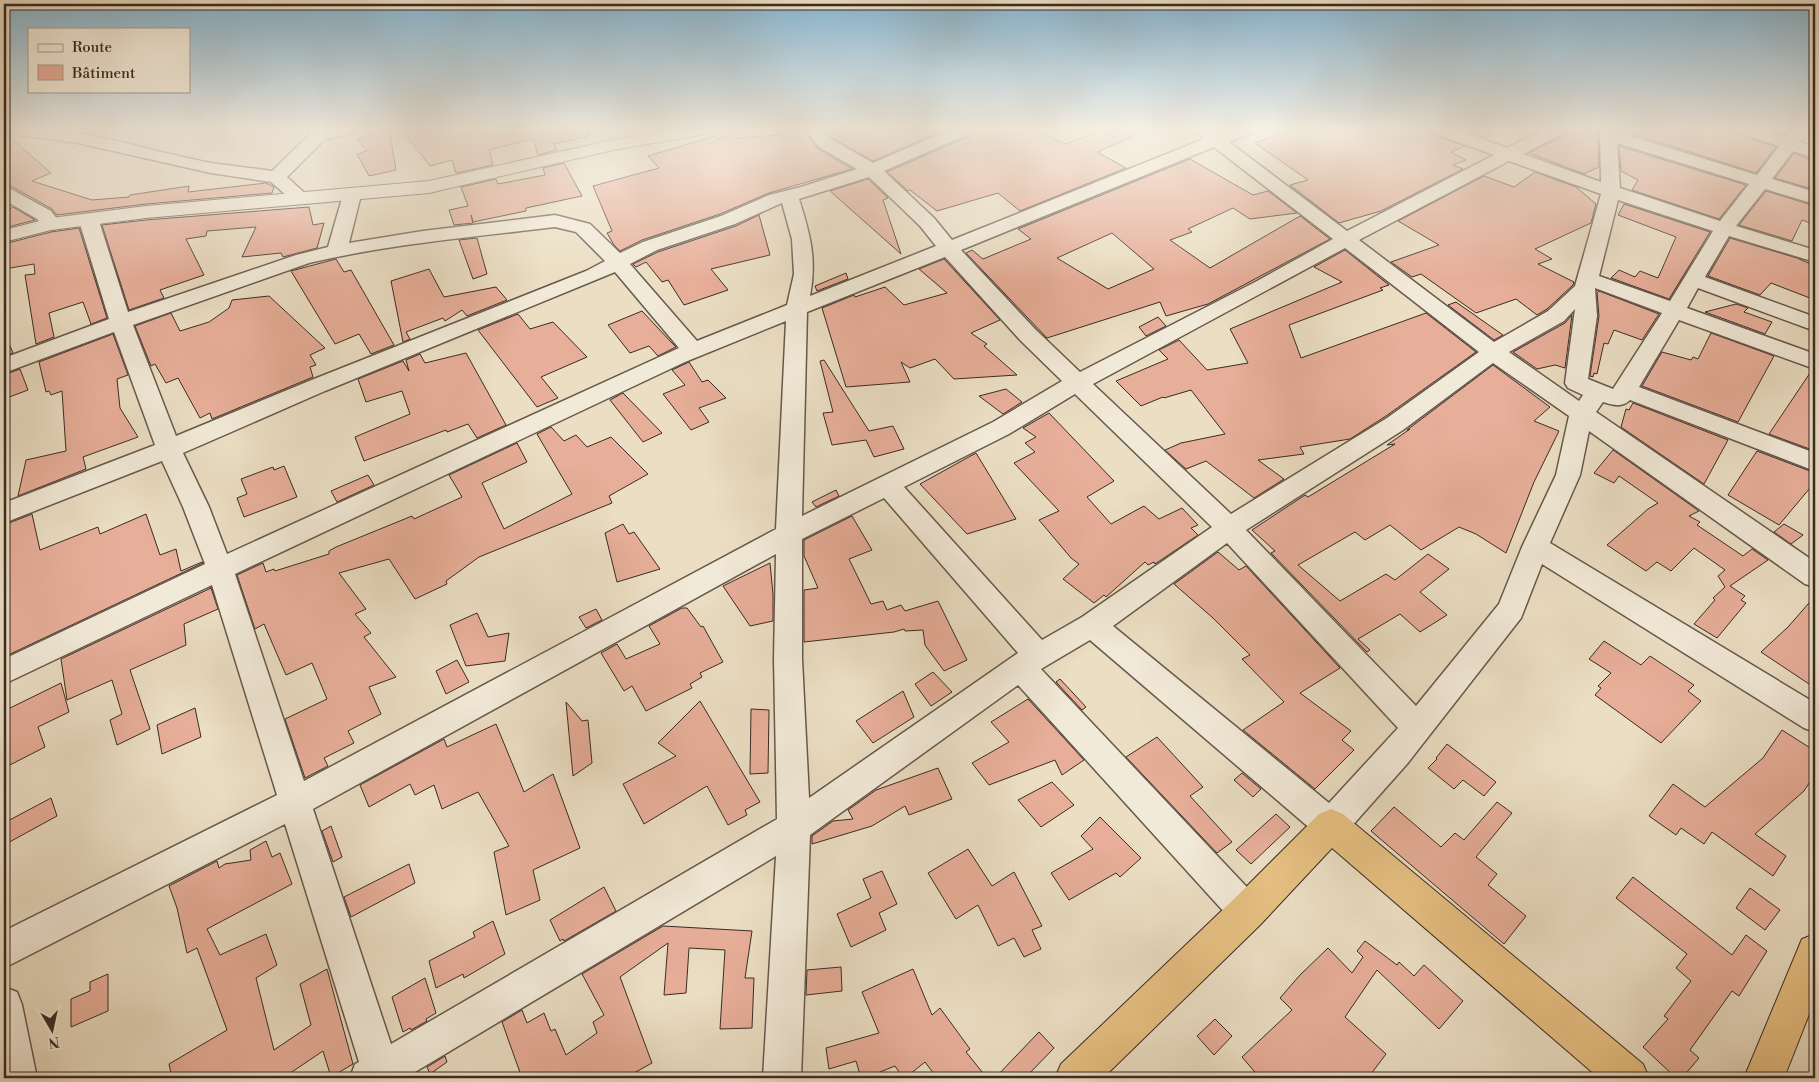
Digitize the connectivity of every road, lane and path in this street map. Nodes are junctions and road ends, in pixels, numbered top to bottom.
1 (279, 179) edge
2 (463, 179) edge
3 (842, 179) edge
4 (882, 179) edge
5 (1105, 179) edge
6 (1267, 179) edge
7 (1463, 179) edge
8 (1579, 179) edge
9 (1610, 179) edge
10 (1751, 179) edge
11 (1761, 179) edge
12 (1759, 182) junction
13 (1611, 191) junction
14 (4, 193) edge
15 (352, 194) junction
16 (789, 196) junction
17 (300, 197) junction
18 (1815, 198) edge
19 (89, 221) junction
20 (51, 224) junction
21 (1724, 229) junction
22 (4, 236) edge
23 (1345, 240) junction
24 (948, 248) junction
25 (337, 251) junction
26 (1815, 256) edge
27 (618, 262) junction
28 (1692, 279) junction
29 (1587, 284) junction
30 (797, 309) junction
31 (1674, 309) junction
32 (121, 322) junction
33 (1815, 324) edge
34 (693, 351) junction
35 (1493, 352) junction
36 (1815, 362) edge
37 (4, 366) edge
38 (1078, 382) junction
39 (1626, 390) junction
40 (1598, 393) junction
41 (1581, 414) junction
42 (169, 449) junction
43 (1815, 462) edge
44 (887, 485) junction
45 (4, 513) edge
46 (1229, 528) junction
47 (789, 534) junction
48 (1535, 547) junction
49 (220, 569) junction
50 (1815, 576) edge
51 (1092, 625) junction
52 (1029, 662) junction
53 (4, 672) edge
54 (1815, 719) edge
55 (1417, 728) junction
56 (294, 803) junction
57 (1331, 825) junction
58 (794, 827) junction
59 (1247, 912) junction
60 (4, 950) edge
61 (1815, 952) edge
62 (4, 1004) edge
63 (377, 1076) edge
64 (18, 1078) edge
65 (782, 1078) edge
66 (1075, 1078) edge
67 (1629, 1078) edge
68 (1764, 1078) edge

1 - 17 street
2 - 15 street
3 - 16 street
4 - 24 street
5 - 24 street
6 - 23 street
7 - 23 street
8 - 13 street
9 - 13 street
10 - 12 street
11 - 12 street
12 - 18 street
12 - 21 street
13 - 21 street
13 - 29 street
14 - 20 street
15 - 17 street
15 - 25 street
16 - 27 street
16 - 30 street
17 - 19 street
19 - 20 street
19 - 32 street
20 - 22 street
21 - 26 street
21 - 28 street
23 - 35 street
23 - 38 street
24 - 30 street
24 - 38 street
25 - 27 street
25 - 32 street
27 - 34 street
27 - 42 street
28 - 31 street
28 - 33 street
29 - 31 street
29 - 35 street
29 - 40 street
30 - 34 street
30 - 47 street
31 - 36 street
31 - 39 street
32 - 37 street
32 - 42 street
34 - 49 street
35 - 41 street
35 - 46 street
38 - 44 street
38 - 46 street
39 - 40 street
39 - 43 street
40 - 41 street
41 - 48 street
41 - 50 street
42 - 45 street
42 - 49 street
44 - 47 street
44 - 52 street
46 - 51 street
46 - 55 street
47 - 56 street
47 - 58 street
48 - 54 street
48 - 55 street
49 - 53 street
49 - 56 street
51 - 52 street
51 - 57 street
52 - 58 street
52 - 59 street
55 - 57 street
56 - 60 street
56 - 63 street
57 - 59 highway
57 - 67 highway
58 - 63 street
58 - 65 street
59 - 66 highway
61 - 68 highway
62 - 64 street

